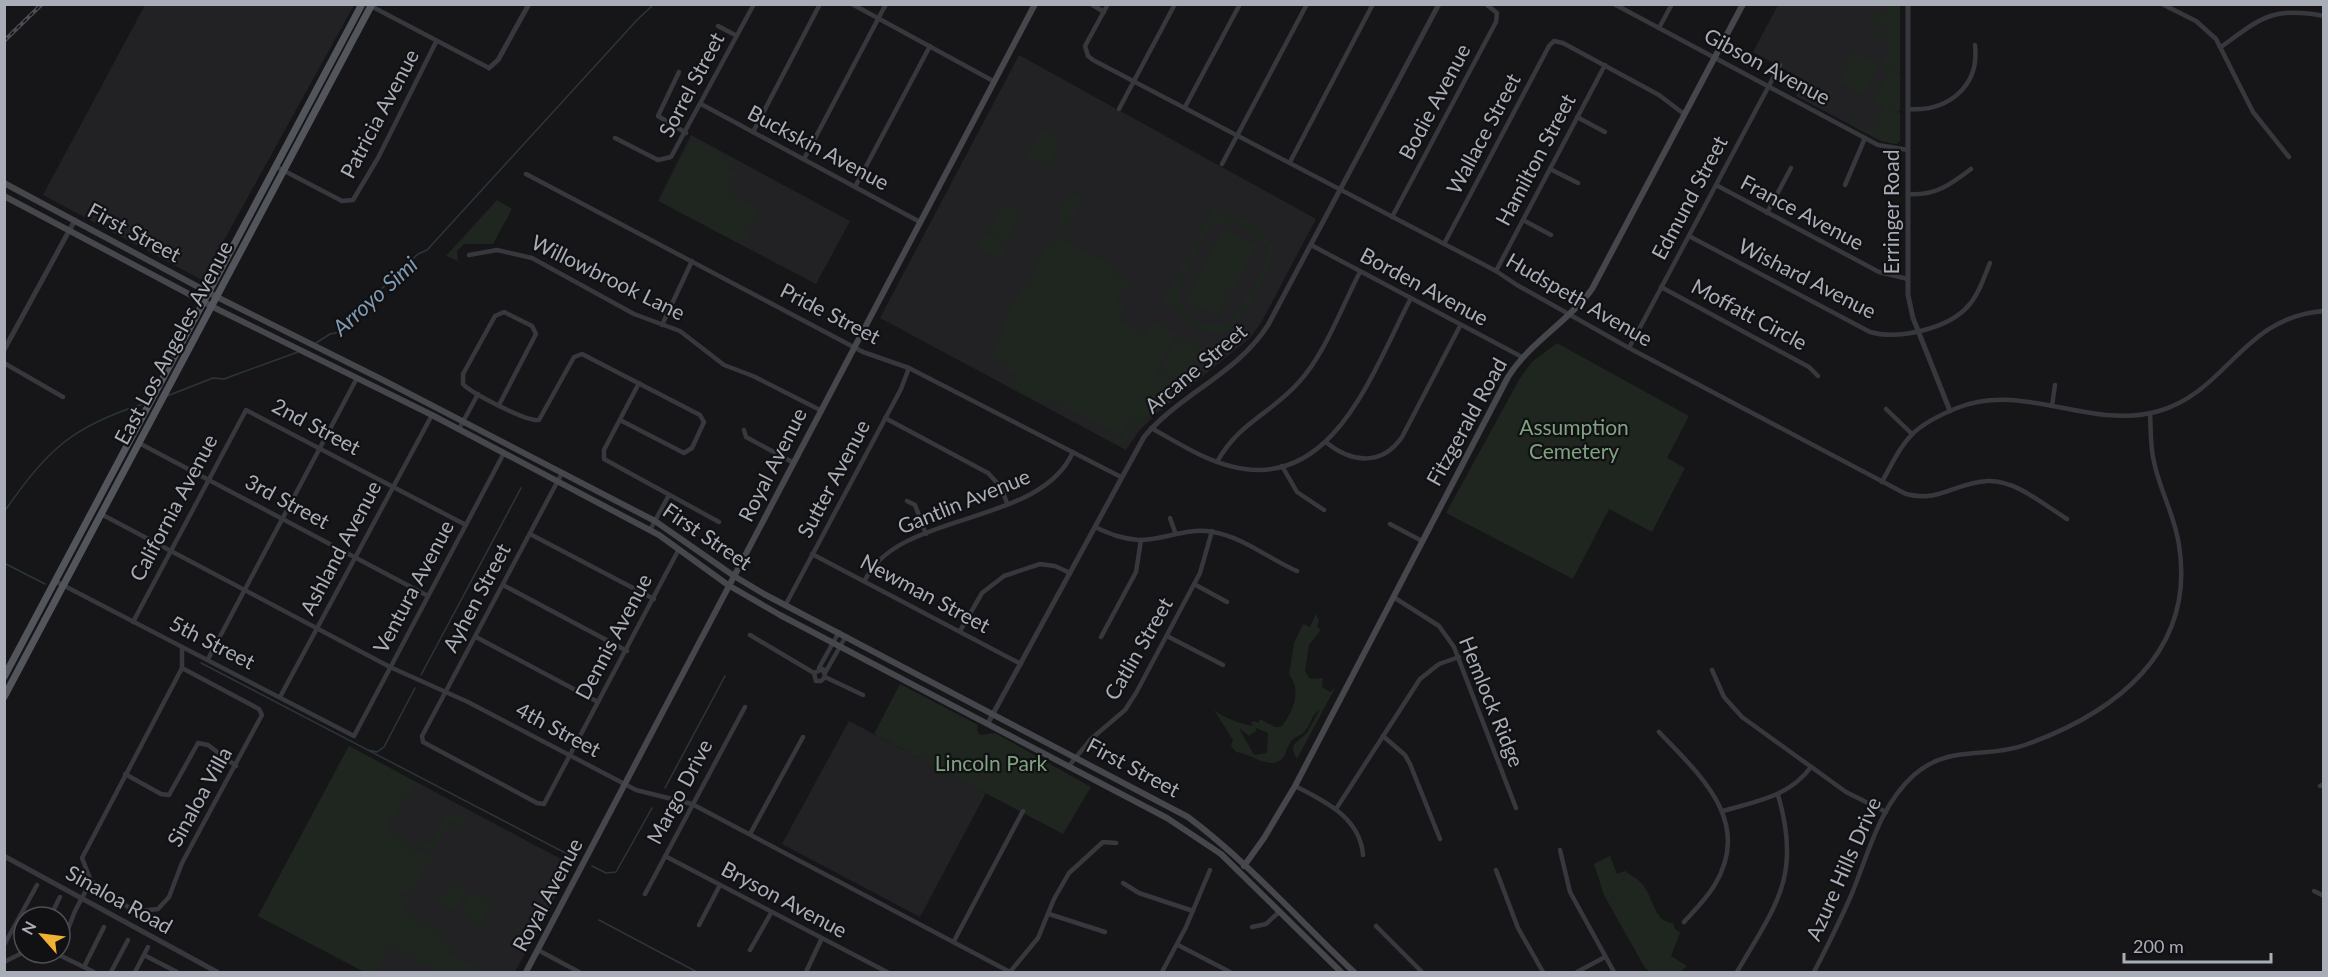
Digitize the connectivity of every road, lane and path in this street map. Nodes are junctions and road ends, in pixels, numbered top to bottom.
1 (362, 4) edge
2 (529, 4) edge
3 (754, 4) edge
4 (820, 4) edge
5 (852, 4) edge
6 (886, 4) edge
7 (1035, 4) edge
8 (1091, 4) edge
9 (1108, 4) edge
10 (1175, 4) edge
11 (1240, 4) edge
12 (1307, 4) edge
13 (1373, 4) edge
14 (1439, 4) edge
15 (1486, 4) edge
16 (1614, 4) edge
17 (1672, 4) edge
18 (1743, 4) edge
19 (1908, 4) edge
20 (2162, 4) edge
21 (370, 5) edge
22 (1104, 12) junction
23 (2324, 16) edge
24 (879, 19) junction
25 (718, 26) dead end
26 (1659, 28) junction
27 (737, 36) junction
28 (436, 42) junction
29 (1975, 45) dead end
30 (930, 46) junction
31 (2221, 47) junction
32 (1714, 58) junction
33 (1605, 65) junction
34 (1780, 65) dead end
35 (489, 68) joint
36 (679, 72) dead end
37 (1134, 81) junction
38 (995, 82) junction
39 (1768, 86) junction
40 (701, 104) junction
41 (1185, 107) junction
42 (1119, 109) dead end
43 (1908, 109) junction
44 (1684, 114) junction
45 (1577, 117) junction
46 (753, 132) junction
47 (1605, 132) dead end
48 (686, 133) junction
49 (1238, 134) junction
50 (615, 138) dead end
51 (1865, 138) junction
52 (1908, 150) junction
53 (2289, 157) dead end
54 (804, 159) junction
55 (1290, 162) junction
56 (1222, 165) dead end
57 (275, 166) junction
58 (1791, 168) dead end
59 (1550, 169) junction
60 (1971, 169) dead end
61 (284, 170) junction
62 (526, 174) dead end
63 (4, 183) edge
64 (1578, 183) dead end
65 (1716, 185) junction
66 (1845, 185) dead end
67 (855, 187) junction
68 (1340, 190) junction
69 (1908, 194) junction
70 (4, 196) edge
71 (1767, 213) junction
72 (1392, 217) junction
73 (75, 220) junction
74 (1523, 220) junction
75 (920, 222) junction
76 (70, 230) junction
77 (1551, 235) dead end
78 (1689, 236) junction
79 (1444, 244) junction
80 (1311, 245) junction
81 (469, 255) dead end
82 (692, 261) junction
83 (1990, 263) dead end
84 (1496, 271) junction
85 (1360, 272) junction
86 (1908, 279) junction
87 (1661, 287) junction
88 (208, 292) junction
89 (217, 297) junction
90 (1410, 300) junction
91 (204, 301) junction
92 (212, 306) junction
93 (2324, 311) edge
94 (1570, 315) junction
95 (662, 325) junction
96 (1460, 326) junction
97 (1917, 331) junction
98 (854, 346) junction
99 (1629, 348) junction
100 (4, 350) edge
101 (1522, 357) junction
102 (4, 363) edge
103 (909, 368) junction
104 (1818, 376) dead end
105 (357, 377) junction
106 (639, 383) junction
107 (2055, 385) dead end
108 (478, 394) junction
109 (63, 397) dead end
110 (499, 405) junction
111 (2052, 406) junction
112 (246, 410) joint
113 (820, 410) junction
114 (1886, 410) dead end
115 (1950, 411) junction
116 (2150, 413) junction
117 (432, 415) junction
118 (885, 418) junction
119 (620, 420) junction
120 (464, 421) junction
121 (1151, 428) junction
122 (459, 429) junction
123 (744, 430) dead end
124 (1911, 433) junction
125 (130, 438) junction
126 (139, 443) junction
127 (1327, 443) junction
128 (320, 448) junction
129 (1073, 452) junction
130 (504, 453) junction
131 (1217, 462) junction
132 (794, 463) junction
133 (1282, 466) junction
134 (562, 473) junction
135 (1121, 477) junction
136 (208, 479) junction
137 (558, 481) junction
138 (1882, 482) junction
139 (393, 487) junction
140 (669, 495) junction
141 (907, 501) dead end
142 (1007, 503) junction
143 (92, 509) junction
144 (1324, 510) dead end
145 (102, 514) junction
146 (1170, 518) dead end
147 (283, 519) junction
148 (2067, 519) dead end
149 (655, 521) junction
150 (719, 522) dead end
151 (466, 525) junction
152 (1390, 525) dead end
153 (1095, 527) junction
154 (650, 530) junction
155 (1212, 531) junction
156 (1175, 532) junction
157 (530, 534) junction
158 (926, 534) junction
159 (1142, 540) junction
160 (1422, 541) junction
161 (680, 549) junction
162 (171, 551) junction
163 (812, 554) junction
164 (355, 558) junction
165 (1297, 571) dead end
166 (1070, 573) junction
167 (734, 576) junction
168 (865, 580) junction
169 (55, 581) junction
170 (1194, 584) junction
171 (64, 585) junction
172 (503, 585) junction
173 (728, 585) junction
174 (245, 591) junction
175 (428, 596) junction
176 (1395, 598) junction
177 (654, 599) junction
178 (1227, 602) dead end
179 (786, 604) junction
180 (133, 622) junction
181 (317, 628) junction
182 (960, 631) junction
183 (842, 634) junction
184 (750, 635) dead end
185 (1167, 636) junction
186 (476, 637) junction
187 (1101, 637) dead end
188 (833, 643) junction
189 (182, 646) junction
190 (840, 646) junction
191 (627, 651) junction
192 (1459, 657) junction
193 (208, 659) junction
194 (1021, 664) junction
195 (1223, 665) dead end
196 (390, 667) junction
197 (182, 668) junction
198 (819, 668) junction
199 (1712, 670) dead end
200 (814, 673) junction
201 (825, 675) junction
202 (4, 677) edge
203 (446, 693) junction
204 (863, 695) dead end
205 (4, 697) edge
206 (280, 697) junction
207 (598, 702) junction
208 (745, 707) dead end
209 (993, 714) junction
210 (988, 723) junction
211 (1659, 732) dead end
212 (354, 736) joint
213 (1383, 736) junction
214 (803, 737) dead end
215 (570, 755) junction
216 (1076, 757) junction
217 (236, 766) junction
218 (1068, 766) junction
219 (1811, 767) junction
220 (125, 774) junction
221 (625, 784) junction
222 (1295, 786) junction
223 (1778, 795) junction
224 (544, 804) joint
225 (692, 804) junction
226 (1336, 808) junction
227 (1516, 808) dead end
228 (1023, 811) dead end
229 (1722, 811) junction
230 (1886, 812) junction
231 (750, 834) junction
232 (1440, 839) dead end
233 (1116, 843) dead end
234 (1560, 850) dead end
235 (1363, 855) dead end
236 (4, 856) edge
237 (665, 856) junction
238 (1246, 864) junction
239 (1210, 870) dead end
240 (1496, 870) dead end
241 (1239, 871) junction
242 (91, 881) junction
243 (1123, 883) dead end
244 (36, 885) dead end
245 (720, 885) junction
246 (2314, 891) dead end
247 (645, 894) dead end
248 (82, 896) junction
249 (2324, 896) edge
250 (60, 897) dead end
251 (56, 905) edge
252 (1193, 911) junction
253 (1279, 912) junction
254 (771, 913) junction
255 (1049, 914) junction
256 (72, 920) edge
257 (1684, 922) dead end
258 (699, 925) dead end
259 (1376, 926) dead end
260 (104, 927) dead end
261 (1252, 927) dead end
262 (1105, 932) dead end
263 (822, 938) junction
264 (128, 940) dead end
265 (954, 941) junction
266 (4, 945) edge
267 (1178, 945) junction
268 (148, 947) dead end
269 (538, 950) junction
270 (750, 950) dead end
271 (4, 954) edge
272 (144, 955) junction
273 (1605, 957) junction
274 (6, 961) edge
275 (72, 961) edge
276 (84, 967) junction
277 (94, 972) edge
278 (111, 972) edge
279 (135, 972) edge
280 (177, 972) edge
281 (217, 972) edge
282 (526, 972) edge
283 (579, 972) edge
284 (806, 972) edge
285 (887, 972) edge
286 (1010, 972) edge
287 (1162, 972) edge
288 (1230, 972) edge
289 (1341, 972) edge
290 (1354, 972) edge
291 (1422, 972) edge
292 (1543, 972) edge
293 (1577, 972) edge
294 (1614, 972) edge
295 (1737, 972) edge
296 (1814, 972) edge

1 - 57 main road, East Los Angeles Avenue
2 - 35 street
3 - 27 street, Sorrel Street
4 - 46 street
5 - 24 street
6 - 24 street
7 - 38 main road, Royal Avenue
8 - 22 street
9 - 22 street
10 - 37 street
11 - 41 street
12 - 49 street
13 - 55 street
14 - 68 street, Arcane Street
15 - 72 street, Bodie Avenue
16 - 26 street, Gibson Avenue
17 - 26 street
18 - 32 main road, Fitzgerald Road
19 - 43 street, Erringer Road
20 - 31 street
21 - 28 street
21 - 61 main road, East Los Angeles Avenue
22 - 37 street, Hudspeth Avenue
23 - 31 street
24 - 30 street
24 - 54 street
25 - 27 street
26 - 32 street, Gibson Avenue
27 - 40 street, Sorrel Street
28 - 35 street
28 - 61 street, Patricia Avenue
29 - 43 street
30 - 38 street
30 - 67 street
31 - 53 street
32 - 39 street, Gibson Avenue
32 - 44 main road, Fitzgerald Road
33 - 44 street
33 - 45 street, Hamilton Street
33 - 79 street, Wallace Street
34 - 39 street, Edmund Street
36 - 48 street
37 - 41 street, Hudspeth Avenue
37 - 42 street
38 - 75 main road, Royal Avenue
39 - 51 street, Gibson Avenue
39 - 65 street, Edmund Street
40 - 46 street, Buckskin Avenue
40 - 48 street, Sorrel Street
41 - 49 street, Hudspeth Avenue
43 - 52 street, Erringer Road
44 - 94 main road, Fitzgerald Road
45 - 47 street
45 - 59 street, Hamilton Street
46 - 54 street, Buckskin Avenue
48 - 50 street, Sorrel Street
49 - 55 street, Hudspeth Avenue
49 - 56 street
51 - 52 street, Gibson Avenue
51 - 66 street
52 - 69 street, Erringer Road
54 - 67 street, Buckskin Avenue
55 - 68 street, Hudspeth Avenue
57 - 61 street
57 - 88 main road, East Los Angeles Avenue
58 - 71 street
59 - 64 street
59 - 74 street, Hamilton Street
60 - 69 street
61 - 89 main road, East Los Angeles Avenue
62 - 82 street, Pride Street
63 - 73 main road, First Street
65 - 71 street, France Avenue
65 - 78 street, Edmund Street
67 - 75 street, Buckskin Avenue
68 - 72 street, Hudspeth Avenue
68 - 80 street, Arcane Street
69 - 86 street, Erringer Road
70 - 76 main road, First Street
71 - 86 street, France Avenue
72 - 79 street, Hudspeth Avenue
73 - 76 street
73 - 88 main road, First Street
74 - 77 street
74 - 84 street, Hamilton Street
75 - 98 main road, Royal Avenue
76 - 91 main road, First Street
76 - 100 street
78 - 87 street, Edmund Street
78 - 97 street, Wishard Avenue
79 - 84 street, Hudspeth Avenue
80 - 85 street, Borden Avenue
80 - 121 street, Arcane Street
81 - 95 street, Willowbrook Lane
82 - 95 street
82 - 98 street, Pride Street
83 - 97 street, Wishard Avenue
84 - 94 street, Hudspeth Avenue
85 - 90 street, Borden Avenue
85 - 131 street
86 - 97 street, Erringer Road
87 - 99 street, Edmund Street
87 - 104 street, Moffatt Circle
88 - 89 main road, First Street
88 - 91 main road, East Los Angeles Avenue
89 - 92 main road, East Los Angeles Avenue
89 - 120 main road, First Street
90 - 96 street, Borden Avenue
90 - 127 street
91 - 92 main road, First Street
91 - 125 main road, East Los Angeles Avenue
92 - 105 main road, First Street
92 - 126 main road, East Los Angeles Avenue
93 - 116 street
94 - 99 street, Hudspeth Avenue
94 - 101 main road, Fitzgerald Road
95 - 113 street, Willowbrook Lane
96 - 101 street, Borden Avenue
96 - 127 street
97 - 115 street, Erringer Road
98 - 103 street, Pride Street
98 - 113 main road, Royal Avenue
99 - 138 street, Hudspeth Avenue
101 - 160 main road, Fitzgerald Road
102 - 109 street
103 - 118 street, Sutter Avenue
103 - 129 street, Pride Street
105 - 117 main road, First Street
105 - 128 street
106 - 110 street
106 - 119 street
106 - 119 street
107 - 111 street
108 - 110 street
108 - 110 street
108 - 120 street
111 - 115 street
111 - 116 street
112 - 128 street, 2nd Street
112 - 136 street, California Avenue
113 - 132 main road, Royal Avenue
114 - 124 street
115 - 124 street
116 - 230 street, Azure Hills Drive
117 - 122 main road, First Street
117 - 139 street, Ashland Avenue
118 - 142 street
118 - 163 street, Sutter Avenue
119 - 140 street
120 - 122 street
120 - 134 main road, First Street
121 - 131 street
121 - 135 street, Arcane Street
122 - 130 main road, First Street
123 - 132 street
124 - 138 street
125 - 126 street, 3rd Street
125 - 143 main road, East Los Angeles Avenue
126 - 136 street, 3rd Street
126 - 145 main road, East Los Angeles Avenue
127 - 133 street
128 - 139 street, 2nd Street
128 - 147 street
129 - 135 street, Pride Street
129 - 142 street, Gantlin Avenue
130 - 137 main road, First Street
130 - 151 street, Ventura Avenue
131 - 133 street
132 - 167 main road, Royal Avenue
133 - 144 street
134 - 137 street, Ayhen Street
134 - 149 main road, First Street
135 - 153 street, Arcane Street
136 - 147 street, 3rd Street
136 - 162 street, California Avenue
137 - 154 main road, First Street
137 - 157 street, Ayhen Street
138 - 148 street, Hudspeth Avenue
139 - 151 street, 2nd Street
139 - 164 street, Ashland Avenue
140 - 149 street
140 - 150 street
141 - 158 street
142 - 158 street, Gantlin Avenue
143 - 145 street, 4th Street
143 - 169 main road, East Los Angeles Avenue
145 - 162 street, 4th Street
145 - 171 main road, East Los Angeles Avenue
146 - 156 street
147 - 164 street, 3rd Street
147 - 174 street
149 - 154 street
149 - 167 main road, First Street
151 - 175 street, Ventura Avenue
152 - 160 street
153 - 159 street
153 - 166 street, Arcane Street
154 - 161 main road, First Street
155 - 156 street
155 - 165 street
155 - 170 street, Catlin Street
156 - 159 street
157 - 172 street, Ayhen Street
157 - 177 street
158 - 168 street, Gantlin Avenue
159 - 187 street
160 - 176 main road, Fitzgerald Road
161 - 173 main road, First Street
161 - 177 street, Dennis Avenue
162 - 174 street, 4th Street
162 - 180 street, California Avenue
163 - 168 street, Newman Street
163 - 179 street, Sutter Avenue
164 - 175 street, 3rd Street
164 - 181 street, Ashland Avenue
166 - 182 street
166 - 194 street, Arcane Street
167 - 173 main road, Royal Avenue
167 - 179 main road, First Street
168 - 182 street, Newman Street
169 - 171 street, 5th Street
169 - 202 main road, East Los Angeles Avenue
170 - 178 street
170 - 185 street, Catlin Street
171 - 180 street, 5th Street
171 - 205 main road, East Los Angeles Avenue
172 - 186 street, Ayhen Street
172 - 191 street
173 - 188 main road, First Street
173 - 221 main road, Royal Avenue
174 - 181 street, 4th Street
174 - 193 street
175 - 196 street, Ventura Avenue
176 - 192 street, Hemlock Ridge
176 - 222 main road, Fitzgerald Road
177 - 191 street, Dennis Avenue
179 - 183 main road, First Street
180 - 189 street, 5th Street
181 - 196 street, 4th Street
181 - 206 street, Ashland Avenue
182 - 194 street, Newman Street
183 - 188 street
183 - 190 street
183 - 209 main road, First Street
184 - 200 street
185 - 195 street
185 - 216 street, Catlin Street
186 - 203 street, Ayhen Street
186 - 207 street
188 - 190 main road, First Street
188 - 198 street
189 - 193 street, 5th Street
189 - 197 street
190 - 201 street
190 - 210 main road, First Street
191 - 207 street, Dennis Avenue
192 - 213 street
192 - 227 street, Hemlock Ridge
193 - 206 street, 5th Street
194 - 209 street, Arcane Street
196 - 203 street, 4th Street
196 - 212 street, Ventura Avenue
197 - 217 street, Sinaloa Villa
197 - 220 street
198 - 200 street
198 - 201 street
199 - 219 street
200 - 201 street
201 - 204 street
203 - 215 street, 4th Street
203 - 224 street, Ayhen Street
206 - 212 street, 5th Street
207 - 215 street, Dennis Avenue
208 - 225 street, Margo Drive
209 - 210 street, Arcane Street
209 - 216 main road, First Street
210 - 218 main road, First Street
211 - 229 street
213 - 226 street
213 - 232 street
214 - 231 street
215 - 221 street, 4th Street
215 - 224 street, Dennis Avenue
216 - 218 street, Catlin Street
216 - 238 main road, First Street
217 - 220 street
217 - 242 street, Sinaloa Villa
218 - 241 main road, First Street
219 - 223 street
219 - 230 street
220 - 242 street
221 - 225 street, 4th Street
221 - 269 main road, Royal Avenue
222 - 226 street
222 - 238 main road, Fitzgerald Road
223 - 229 street
223 - 295 street
225 - 231 street, 4th Street
225 - 237 street, Margo Drive
226 - 235 street
228 - 265 street
229 - 257 street
230 - 296 street, Azure Hills Drive
231 - 265 street, 4th Street
233 - 255 street
234 - 273 street
236 - 248 street, Sinaloa Road
237 - 245 street, Bryson Avenue
237 - 247 street, Margo Drive
238 - 241 main road, Fitzgerald Road
238 - 290 main road, First Street
239 - 252 street
240 - 292 street
241 - 253 main road, First Street
242 - 248 street
243 - 252 street
244 - 266 street
245 - 254 street, Bryson Avenue
245 - 258 street
246 - 249 street
248 - 256 street
248 - 281 street, Sinaloa Road
250 - 251 street
252 - 267 street
253 - 261 street
253 - 289 main road, First Street
254 - 263 street, Bryson Avenue
254 - 270 street
255 - 262 street
255 - 286 street
259 - 291 street
260 - 276 street
263 - 284 street
263 - 285 street, Bryson Avenue
264 - 278 street
265 - 286 street, 4th Street
267 - 287 street
267 - 288 street
268 - 272 street
269 - 282 main road, Royal Avenue
269 - 283 street
271 - 274 street
272 - 279 street
272 - 280 street
273 - 293 street
273 - 294 street
275 - 276 street
276 - 277 street

